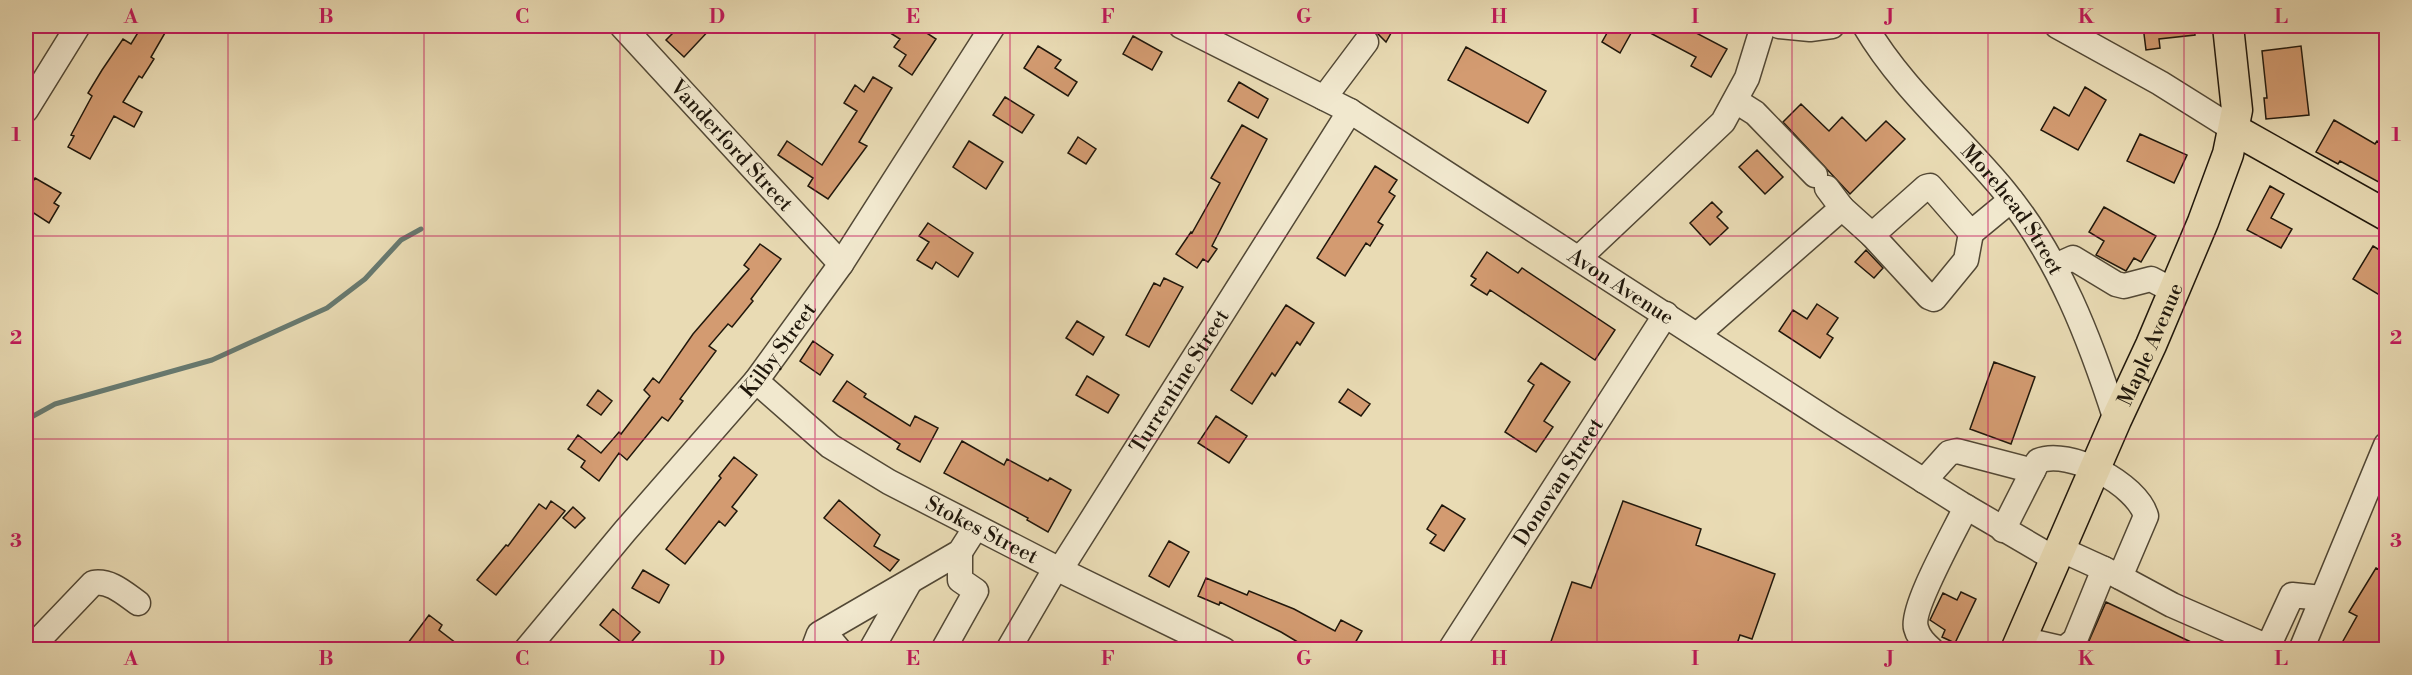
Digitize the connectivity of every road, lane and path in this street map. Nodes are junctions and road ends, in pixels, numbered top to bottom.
1 (78, 26) edge
2 (625, 26) edge
3 (993, 26) edge
4 (1180, 26) edge
5 (1763, 26) edge
6 (1779, 26) edge
7 (1832, 26) edge
8 (1865, 26) edge
9 (2057, 26) edge
10 (2228, 26) edge
11 (1366, 42) dead end
12 (1324, 98) junction
13 (1736, 100) junction
14 (26, 110) edge
15 (1350, 111) junction
16 (2235, 130) junction
17 (2011, 200) junction
18 (1842, 208) junction
19 (2386, 215) edge
20 (1971, 233) junction
21 (1872, 235) junction
22 (1579, 258) junction
23 (841, 264) junction
24 (2055, 266) junction
25 (2174, 291) junction
26 (1666, 314) junction
27 (1697, 335) junction
28 (756, 381) junction
29 (2116, 420) junction
30 (2386, 446) edge
31 (2096, 468) junction
32 (2033, 471) junction
33 (1924, 481) junction
34 (1966, 507) junction
35 (976, 526) junction
36 (2003, 530) junction
37 (960, 552) junction
38 (2058, 554) junction
39 (1060, 570) junction
40 (2112, 573) junction
41 (910, 581) junction
42 (2322, 598) junction
43 (138, 603) dead end
44 (825, 644) edge
45 (2019, 644) edge
46 (2271, 648) edge
47 (29, 650) edge
48 (526, 650) edge
49 (870, 650) edge
50 (943, 650) edge
51 (1008, 650) edge
52 (1224, 650) edge
53 (1450, 650) edge
54 (1932, 650) edge
55 (2301, 650) edge

1 - 14 street
2 - 23 street, Vanderford Street
3 - 23 street, Kilby Street
4 - 12 street, Avon Avenue
5 - 13 street
6 - 7 street
8 - 17 street, Morehead Street
9 - 16 street
10 - 16 main road, Maple Avenue
11 - 12 street
12 - 15 street, Avon Avenue
13 - 18 street
13 - 22 street
15 - 22 street, Avon Avenue
15 - 39 street, Turrentine Street
16 - 19 main road
16 - 25 main road, Maple Avenue
17 - 20 street
17 - 24 street, Morehead Street
18 - 21 street
18 - 27 street
20 - 21 street
20 - 21 street
22 - 26 street, Avon Avenue
23 - 28 street, Kilby Street
24 - 25 street
24 - 29 street, Morehead Street
25 - 29 main road, Maple Avenue
26 - 27 street, Avon Avenue
26 - 53 street, Donovan Street
27 - 33 street, Avon Avenue
28 - 35 street, Stokes Street
28 - 48 street, Kilby Street
29 - 31 main road, Maple Avenue
30 - 42 street
31 - 32 street
31 - 38 main road, Maple Avenue
31 - 40 street
32 - 33 street
32 - 36 street
33 - 34 street, Avon Avenue
34 - 36 street, Avon Avenue
34 - 54 street
35 - 37 street
35 - 39 street, Stokes Street
36 - 38 street, Avon Avenue
37 - 41 street
37 - 50 street
38 - 40 street, Avon Avenue
38 - 45 main road, Maple Avenue
39 - 51 street, Turrentine Street
39 - 52 street, Stokes Street
40 - 45 street
40 - 46 street, Avon Avenue
41 - 44 street
41 - 49 street
42 - 46 street
42 - 55 street
43 - 47 street

